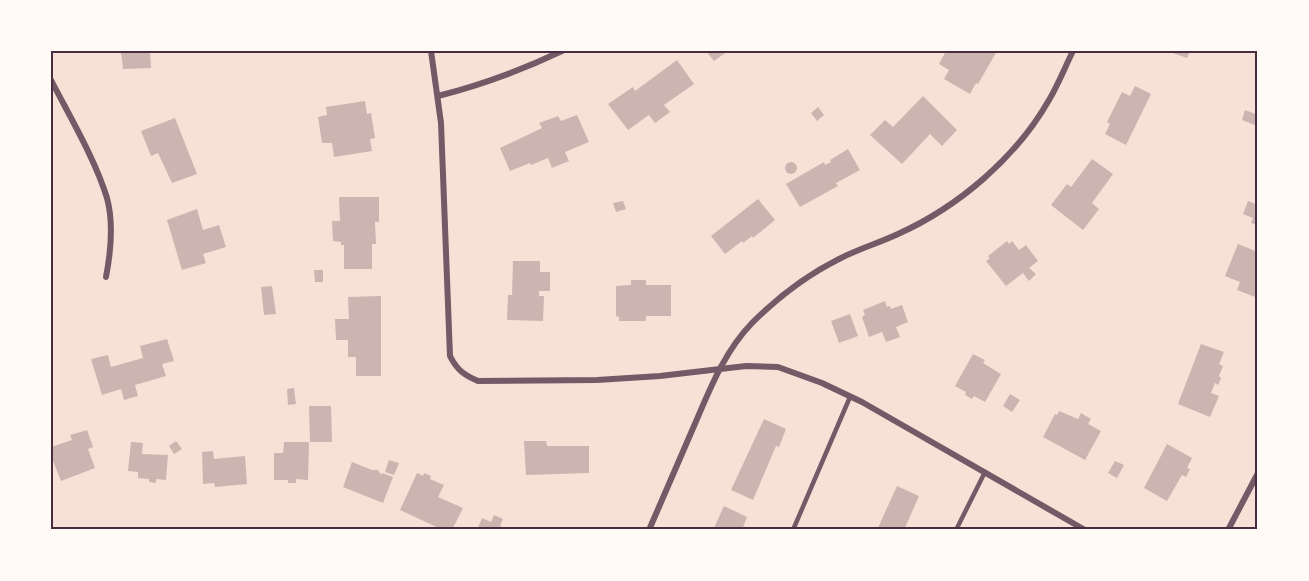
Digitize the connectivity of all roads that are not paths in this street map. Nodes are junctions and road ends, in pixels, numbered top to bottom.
1 (431, 51) edge
2 (562, 51) edge
3 (1073, 51) edge
4 (51, 80) edge
5 (438, 96) junction
6 (106, 277) dead end
7 (718, 371) junction
8 (850, 396) junction
9 (984, 472) junction
10 (1258, 473) edge
11 (650, 530) edge
12 (793, 530) edge
13 (956, 530) edge
14 (1085, 530) edge
15 (1228, 530) edge

1 - 5 street
2 - 5 street
3 - 7 street
4 - 6 street
5 - 7 street
7 - 8 street
7 - 11 street
8 - 9 street
8 - 12 lane
9 - 13 lane
9 - 14 street
10 - 15 street

